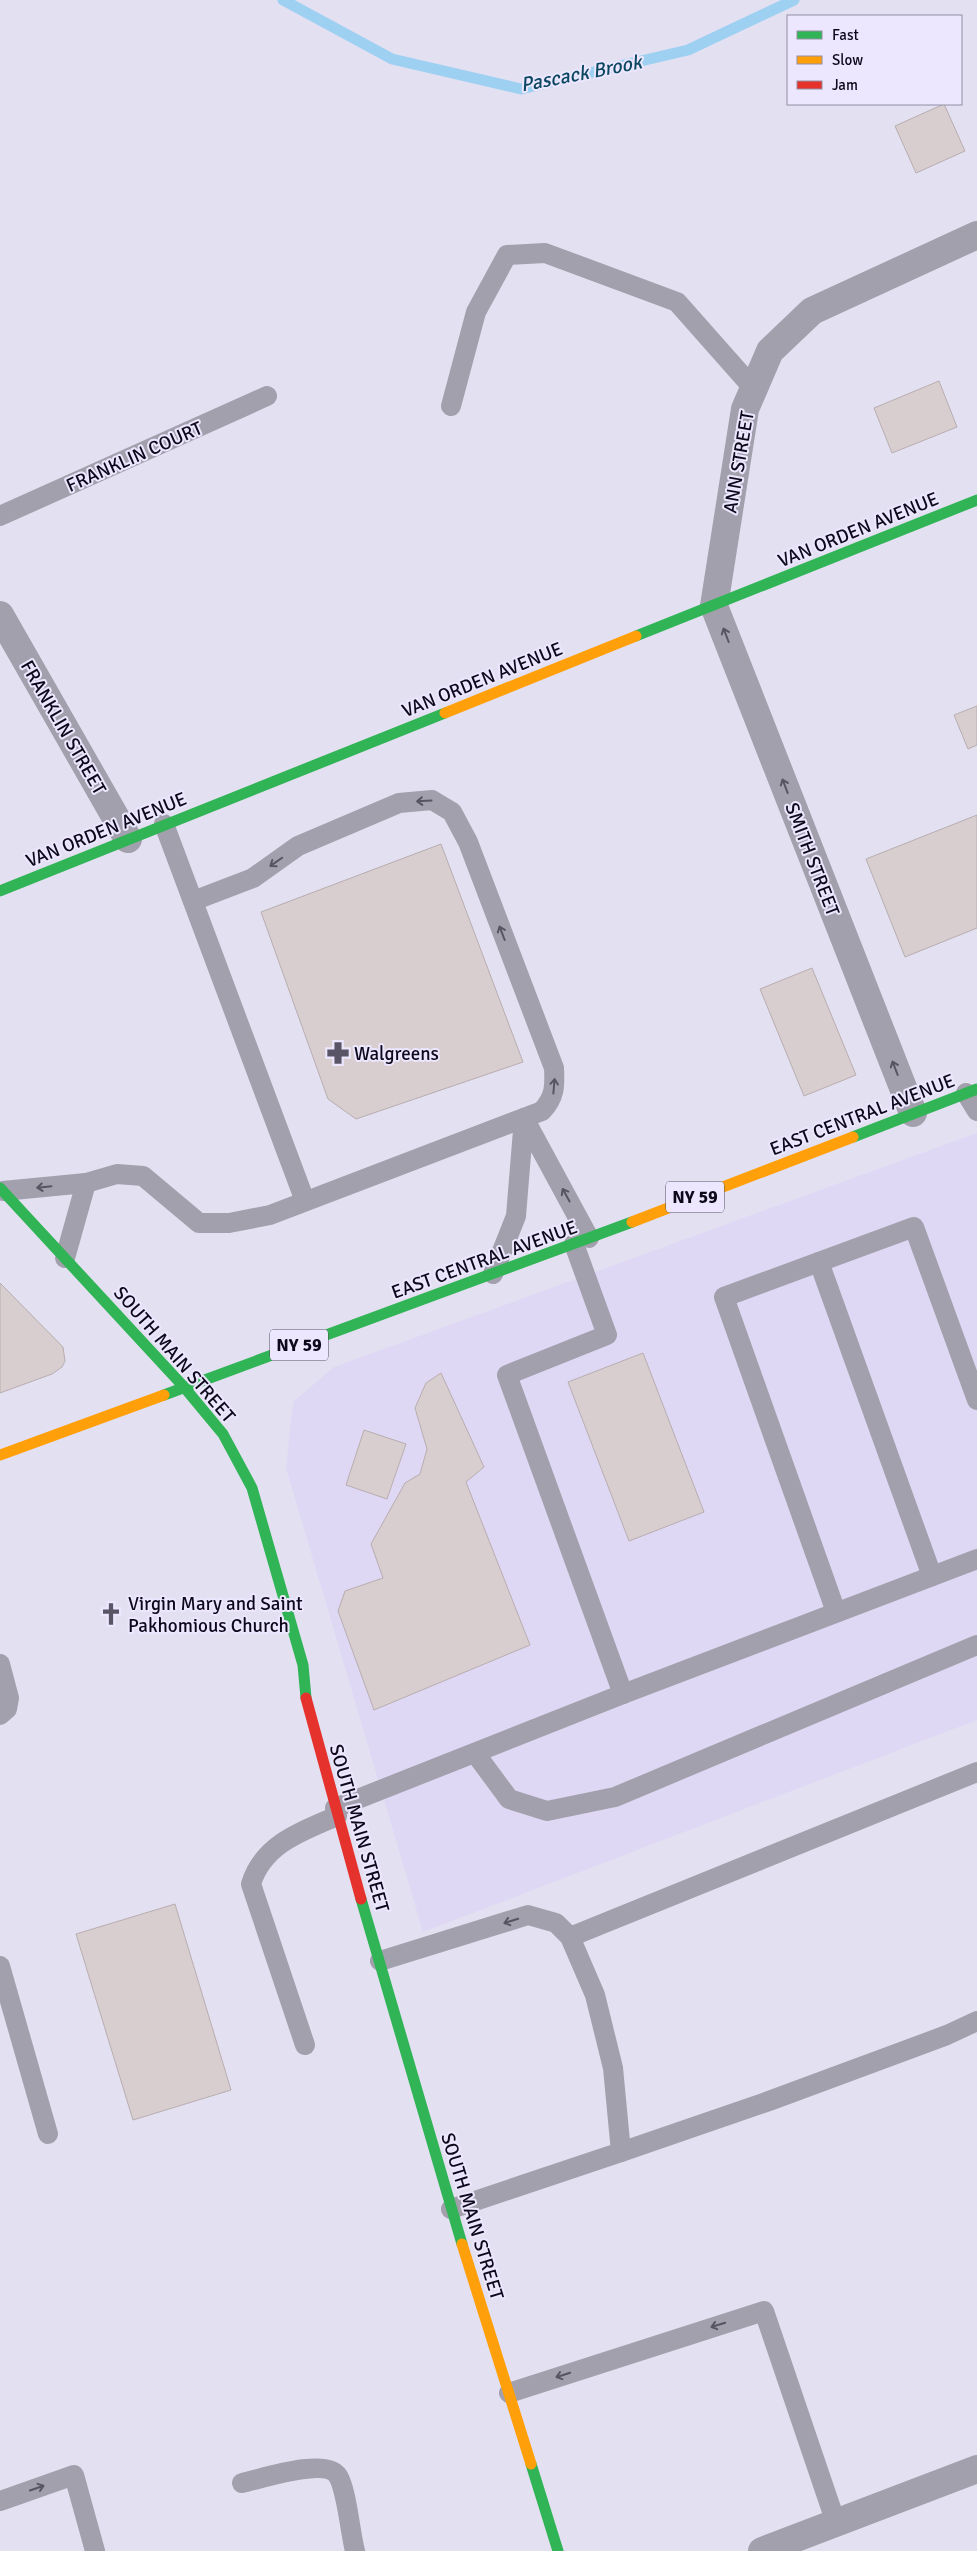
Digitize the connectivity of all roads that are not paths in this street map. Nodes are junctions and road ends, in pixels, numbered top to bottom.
1 (977, 235) edge
2 (754, 389) junction
3 (267, 396) dead end
4 (451, 406) dead end
5 (977, 500) edge
6 (0, 516) edge
7 (714, 606) junction
8 (0, 614) edge
9 (164, 824) junction
10 (128, 839) junction
11 (0, 891) edge
12 (192, 900) junction
13 (971, 1091) edge
14 (977, 1111) edge
15 (913, 1113) junction
16 (524, 1118) junction
17 (86, 1183) junction
18 (2, 1190) edge
19 (305, 1201) junction
20 (582, 1241) junction
21 (65, 1258) junction
22 (819, 1262) junction
23 (493, 1274) junction
24 (184, 1387) junction
25 (977, 1400) edge
26 (0, 1455) edge
27 (977, 1558) edge
28 (932, 1576) junction
29 (836, 1612) junction
30 (977, 1645) edge
31 (0, 1664) edge
32 (623, 1694) junction
33 (0, 1715) edge
34 (475, 1753) junction
35 (977, 1772) edge
36 (336, 1812) junction
37 (570, 1937) junction
38 (380, 1961) junction
39 (0, 1966) edge
40 (977, 2021) edge
41 (305, 2045) dead end
42 (48, 2134) dead end
43 (621, 2152) junction
44 (451, 2209) junction
45 (509, 2393) junction
46 (977, 2469) edge
47 (242, 2483) dead end
48 (0, 2501) edge
49 (836, 2523) junction
50 (95, 2551) edge
51 (355, 2551) edge
52 (558, 2551) edge
53 (762, 2551) edge

1 - 2 street, ANN STREET
2 - 4 lane
2 - 7 street, ANN STREET
3 - 6 lane, FRANKLIN COURT
5 - 7 main road, VAN ORDEN AVENUE
7 - 9 main road, VAN ORDEN AVENUE
15 -> 7 street, SMITH STREET
8 - 10 street, FRANKLIN STREET
9 - 10 main road, VAN ORDEN AVENUE
9 - 12 lane
10 - 11 main road, VAN ORDEN AVENUE
16 -> 12 lane
12 - 19 lane
13 - 14 lane
13 - 15 main road, EAST CENTRAL AVENUE / NY 59
15 - 20 main road, EAST CENTRAL AVENUE / NY 59
16 - 19 lane
20 -> 16 lane
16 - 23 lane
17 -> 18 lane
17 - 19 lane
17 - 21 lane
18 - 21 main road, SOUTH MAIN STREET
20 - 23 main road, EAST CENTRAL AVENUE / NY 59
20 - 32 lane
21 - 24 main road, SOUTH MAIN STREET
22 - 25 lane
22 - 28 lane
22 - 29 lane
23 - 24 main road, EAST CENTRAL AVENUE / NY 59
24 - 26 main road, EAST CENTRAL AVENUE / NY 59
24 - 36 main road, SOUTH MAIN STREET
27 - 28 lane
28 - 29 lane
29 - 32 lane
30 - 34 lane
31 - 33 lane
32 - 34 lane
34 - 36 lane
35 - 37 lane
36 - 38 main road, SOUTH MAIN STREET
36 - 41 lane
37 -> 38 lane
37 - 43 lane
38 - 44 main road, SOUTH MAIN STREET
39 - 42 lane
40 - 43 lane
43 - 44 lane
44 - 45 main road, SOUTH MAIN STREET
49 -> 45 lane
45 - 52 main road, SOUTH MAIN STREET
46 - 49 street
47 - 51 lane
48 -> 50 lane
49 - 53 street

